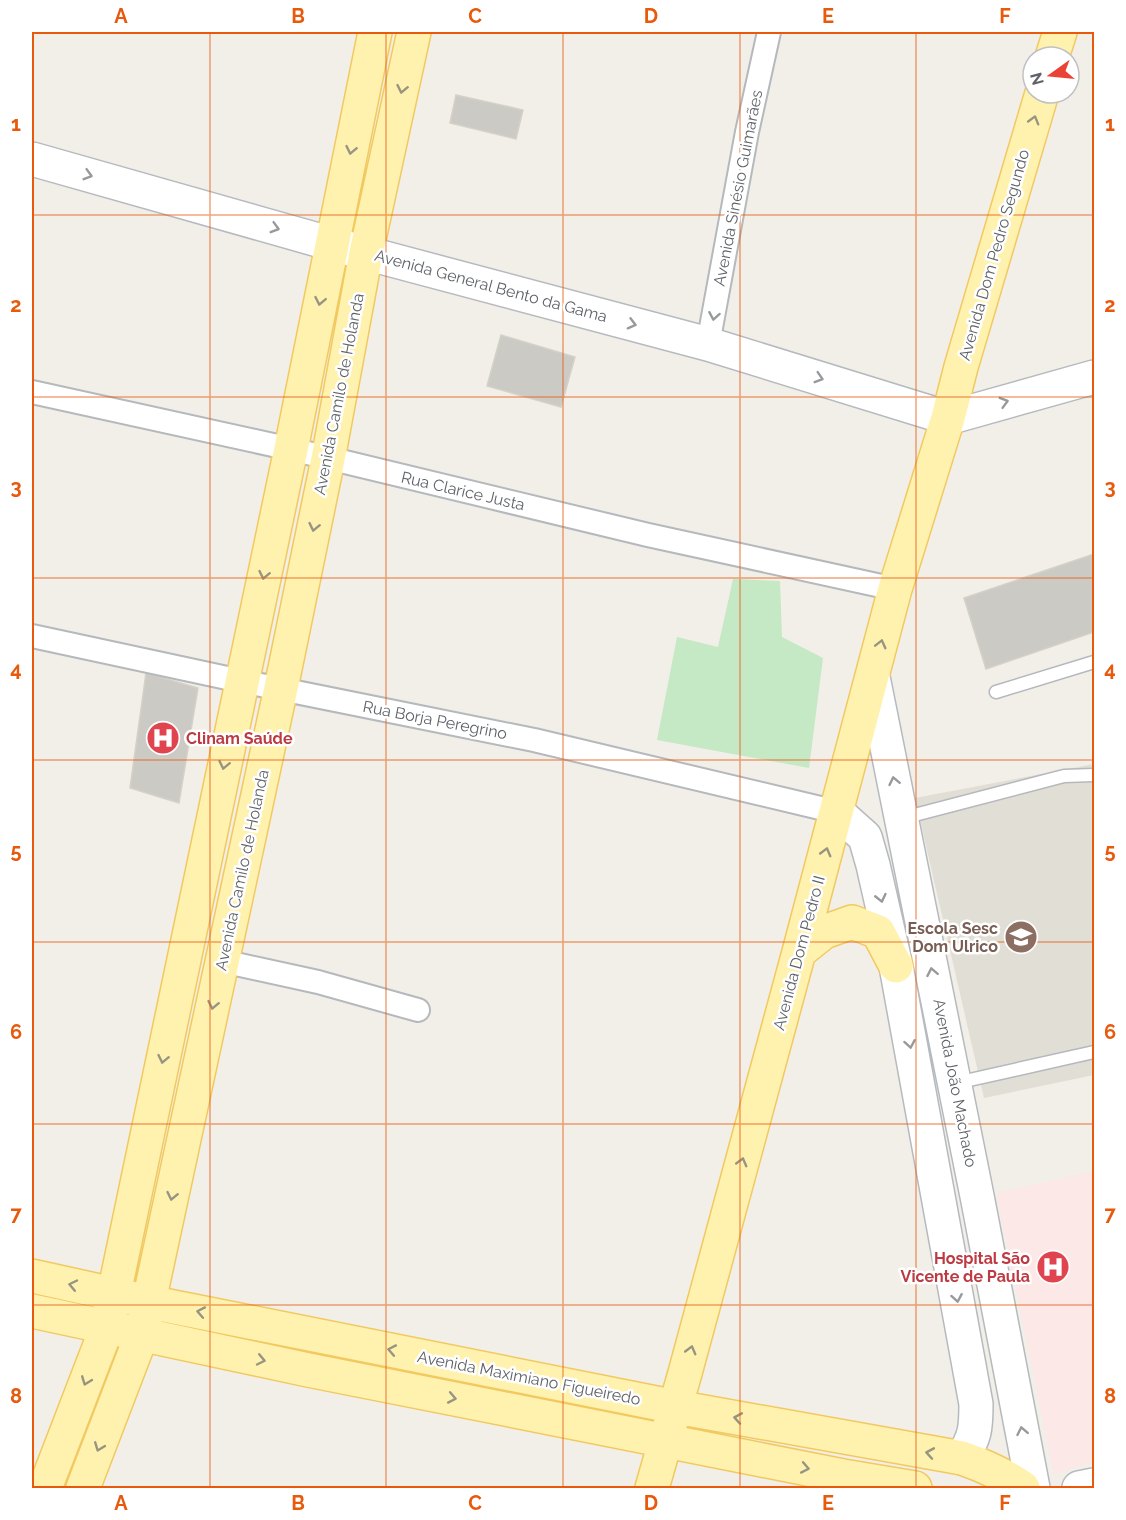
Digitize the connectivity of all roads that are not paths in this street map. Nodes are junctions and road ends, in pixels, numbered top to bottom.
1 (375, 32) edge
2 (414, 32) edge
3 (769, 32) edge
4 (1038, 105) edge
5 (32, 159) edge
6 (332, 244) junction
7 (366, 253) junction
8 (708, 344) junction
9 (1095, 377) edge
10 (32, 392) edge
11 (948, 418) junction
12 (291, 450) junction
13 (328, 459) junction
14 (895, 589) junction
15 (32, 636) edge
16 (1095, 662) edge
17 (873, 677) junction
18 (242, 681) junction
19 (281, 688) junction
20 (996, 692) dead end
21 (1095, 775) edge
22 (837, 812) junction
23 (902, 819) junction
24 (800, 952) junction
25 (222, 961) junction
26 (896, 966) junction
27 (418, 1010) dead end
28 (1095, 1052) edge
29 (955, 1083) junction
30 (978, 1201) junction
31 (941, 1209) junction
32 (32, 1276) edge
33 (114, 1293) junction
34 (149, 1302) junction
35 (32, 1311) edge
36 (107, 1327) junction
37 (142, 1334) junction
38 (676, 1407) junction
39 (665, 1441) junction
40 (962, 1458) junction
41 (843, 1482) edge
42 (1095, 1485) edge
43 (45, 1488) edge
44 (83, 1488) edge
45 (652, 1488) edge
46 (915, 1488) edge
47 (1023, 1488) edge
48 (1033, 1488) edge
49 (1079, 1488) edge

1 -> 6 main road
2 -> 7 main road, Avenida Camilo de Holanda
3 -> 8 street, Avenida Sinésio Guimarães
11 -> 4 main road, Avenida Dom Pedro Segundo
5 -> 6 main road, Avenida General Bento da Gama
6 - 7 main road, Avenida General Bento da Gama
6 -> 12 main road
7 -> 8 main road, Avenida General Bento da Gama
7 - 13 main road, Avenida Camilo de Holanda
8 -> 11 main road, Avenida General Bento da Gama
11 -> 9 main road
10 - 12 street, Rua Clarice Justa
11 - 14 main road, Avenida Dom Pedro II
12 - 13 street, Rua Clarice Justa
12 -> 18 main road
13 - 14 street, Rua Clarice Justa
13 -> 19 main road, Avenida Camilo de Holanda
17 -> 14 main road, Avenida Dom Pedro II
15 - 18 street, Rua Borja Peregrino
16 - 20 lane
17 - 22 main road, Avenida Dom Pedro II
23 -> 17 main road, Avenida João Machado
18 - 19 street, Rua Borja Peregrino
18 -> 33 main road
19 - 22 street, Rua Borja Peregrino
19 - 25 main road, Avenida Camilo de Holanda
21 - 23 lane
24 -> 22 main road, Avenida Dom Pedro II
22 -> 26 main road
29 -> 23 main road, Avenida João Machado
24 - 26 main road
38 -> 24 main road, Avenida Dom Pedro II
25 - 27 street
25 -> 34 main road, Avenida Camilo de Holanda
26 -> 31 main road
28 - 29 lane
29 - 30 main road, Avenida João Machado
30 - 31 main road
48 -> 30 main road, Avenida João Machado
31 -> 40 main road
33 -> 32 main road, Avenida Maximiano Figueiredo
33 - 34 main road, Avenida Maximiano Figueiredo
33 - 36 main road
34 - 37 main road, Avenida Camilo de Holanda
38 -> 34 main road, Avenida Maximiano Figueiredo
35 - 36 main road
36 - 37 main road
36 -> 43 main road
37 -> 39 main road
37 -> 44 main road, Avenida Camilo de Holanda
38 - 39 main road, Avenida Dom Pedro II
40 -> 38 main road, Avenida Maximiano Figueiredo
39 -> 41 main road
39 - 45 main road, Avenida Dom Pedro II
40 - 47 main road, Avenida Maximiano Figueiredo
41 - 46 main road
42 - 49 main road

